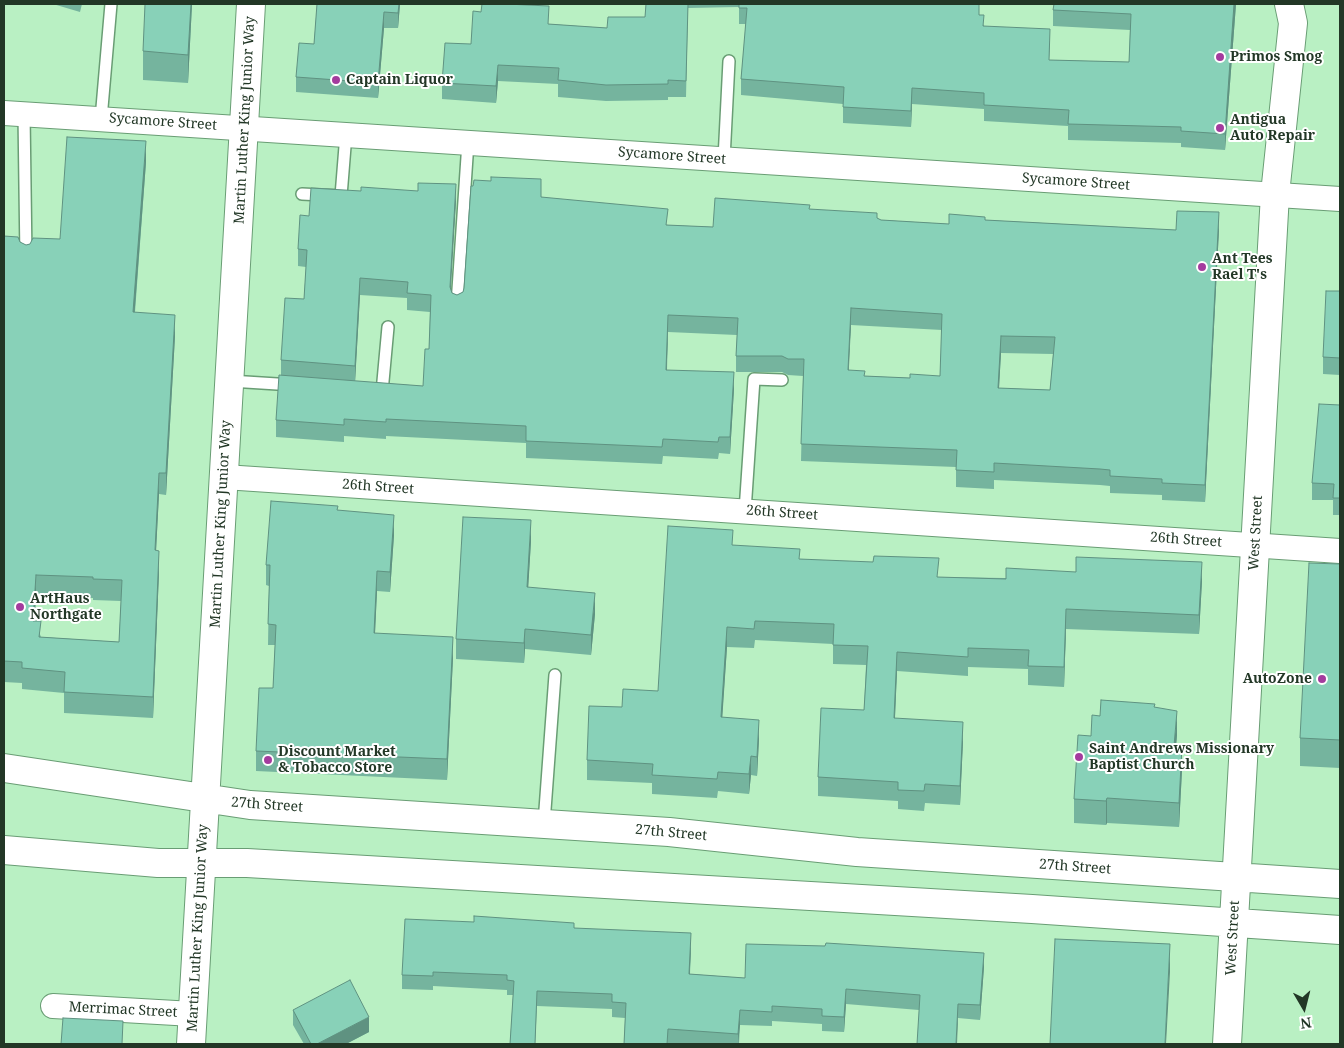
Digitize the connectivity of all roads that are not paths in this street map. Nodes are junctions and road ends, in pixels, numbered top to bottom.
1 (111, 4) edge
2 (251, 4) edge
3 (1296, 10) edge
4 (729, 62) dead end
5 (14, 113) edge
6 (101, 118) junction
7 (244, 128) junction
8 (346, 134) junction
9 (468, 142) junction
10 (724, 159) junction
11 (302, 194) dead end
12 (1276, 194) junction
13 (1340, 199) edge
14 (26, 259) edge
15 (456, 304) edge
16 (388, 327) dead end
17 (782, 380) dead end
18 (230, 381) junction
19 (304, 386) edge
20 (362, 390) edge
21 (224, 477) junction
22 (745, 511) junction
23 (1256, 544) junction
24 (1340, 550) edge
25 (555, 675) dead end
26 (4, 768) edge
27 (205, 800) junction
28 (544, 823) junction
29 (4, 850) edge
30 (202, 863) junction
31 (1237, 878) junction
32 (1340, 884) edge
33 (1234, 922) junction
34 (1340, 930) edge
35 (53, 1006) dead end
36 (193, 1014) junction
37 (191, 1044) edge
38 (1227, 1044) edge

1 - 6 lane
2 - 7 street, Martin Luther King Junior Way
3 - 12 street, West Street
4 - 10 lane
5 - 6 street, Sycamore Street
5 - 14 lane
6 - 7 street, Sycamore Street
7 - 8 street, Sycamore Street
7 - 18 street, Martin Luther King Junior Way
8 - 9 street, Sycamore Street
8 - 11 lane
9 - 10 street, Sycamore Street
9 - 15 lane
10 - 12 street, Sycamore Street
12 - 13 street, Sycamore Street
12 - 23 street, West Street
16 - 20 lane
17 - 22 lane
18 - 19 lane
18 - 21 street, Martin Luther King Junior Way
21 - 22 street, 26th Street
21 - 27 street, Martin Luther King Junior Way
22 - 23 street, 26th Street
23 - 24 street, 26th Street
23 - 31 street, West Street
25 - 28 lane
26 - 27 street, 27th Street
27 - 28 street, 27th Street
27 - 30 street, Martin Luther King Junior Way
28 - 31 street, 27th Street
29 - 30 street
30 - 33 street
30 - 36 street, Martin Luther King Junior Way
31 - 32 street, 27th Street
31 - 33 street, West Street
33 - 34 street
33 - 38 street, West Street
35 - 36 street, Merrimac Street
36 - 37 street, Martin Luther King Junior Way

